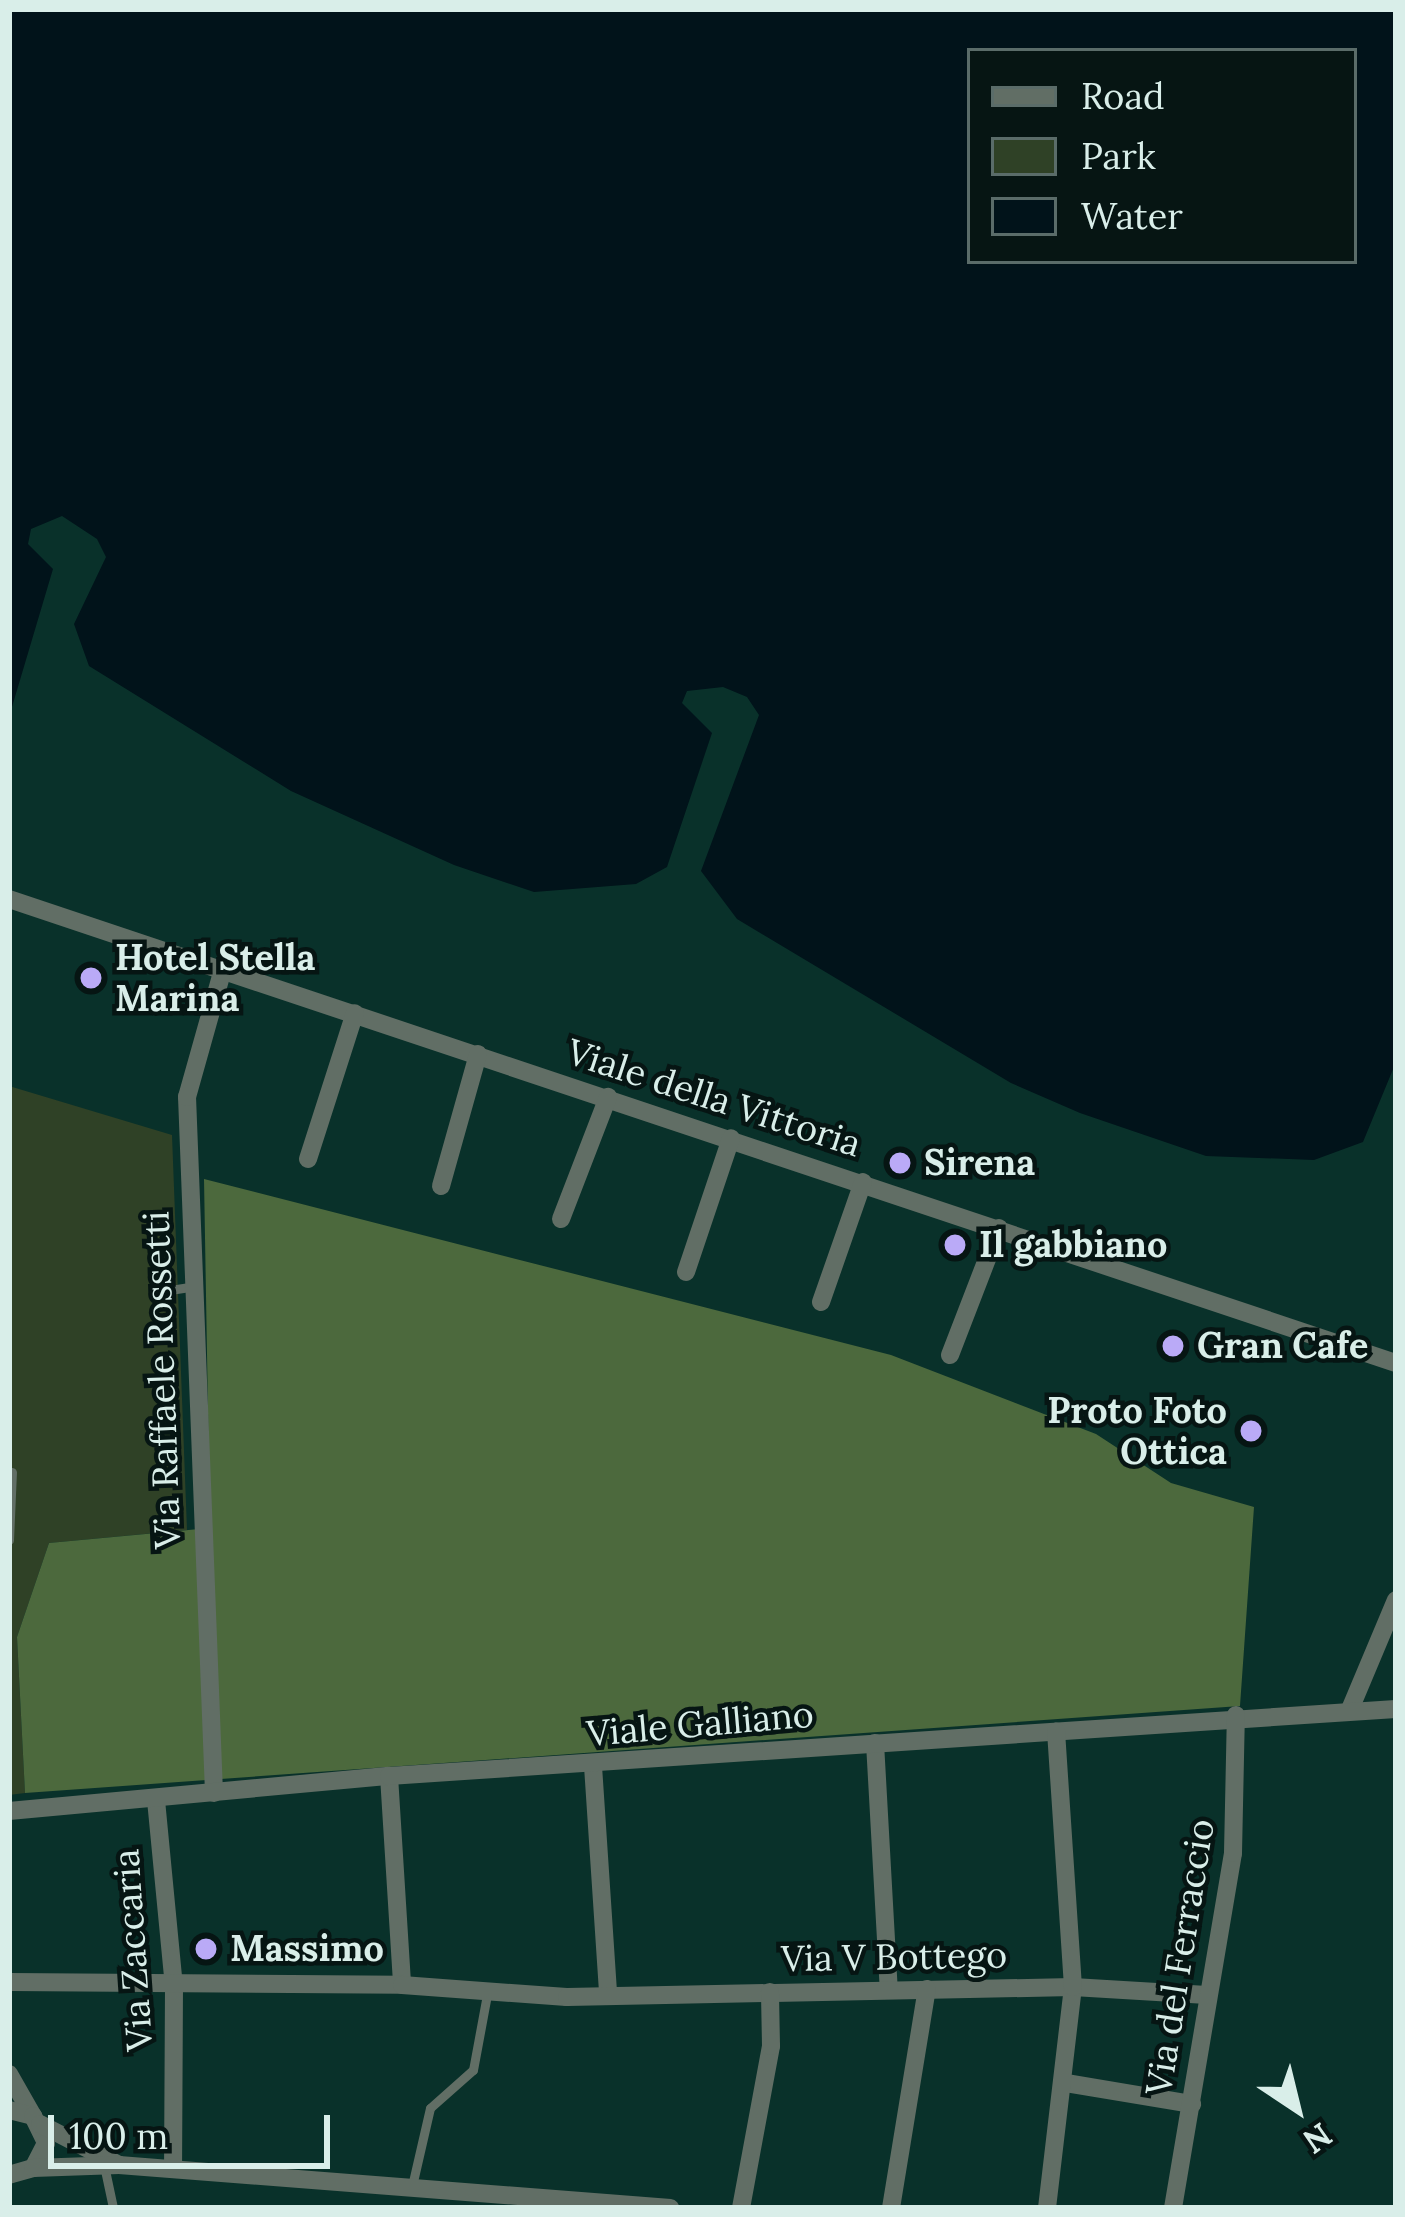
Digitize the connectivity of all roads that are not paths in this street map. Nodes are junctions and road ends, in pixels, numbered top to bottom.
1 (9, 899) edge
2 (223, 969) junction
3 (355, 1013) junction
4 (478, 1054) junction
5 (608, 1097) junction
6 (731, 1138) junction
7 (308, 1159) dead end
8 (863, 1182) junction
9 (441, 1186) dead end
10 (561, 1219) dead end
11 (999, 1228) junction
12 (686, 1272) dead end
13 (820, 1302) dead end
14 (950, 1355) dead end
15 (1396, 1363) edge
16 (12, 1472) edge
17 (9, 1540) edge
18 (1396, 1600) edge
19 (1351, 1707) junction
20 (1396, 1709) edge
21 (1236, 1715) junction
22 (1056, 1732) junction
23 (875, 1743) junction
24 (593, 1766) junction
25 (388, 1776) junction
26 (214, 1793) junction
27 (156, 1800) junction
28 (9, 1811) edge
29 (9, 1982) edge
30 (402, 1985) junction
31 (174, 1987) junction
32 (1073, 1987) junction
33 (488, 1988) junction
34 (927, 1989) junction
35 (890, 1990) junction
36 (608, 1992) junction
37 (770, 1992) junction
38 (1207, 1995) junction
39 (9, 2074) edge
40 (1066, 2084) junction
41 (1192, 2104) junction
42 (9, 2110) edge
43 (36, 2120) junction
44 (173, 2167) junction
45 (112, 2168) junction
46 (18, 2175) edge
47 (412, 2186) junction
48 (554, 2204) edge
49 (113, 2208) edge
50 (670, 2208) edge
51 (741, 2208) edge
52 (891, 2208) edge
53 (1047, 2208) edge
54 (1173, 2208) edge

1 - 2 street, Viale della Vittoria
2 - 3 street, Viale della Vittoria
2 - 26 street, Via Raffaele Rossetti
3 - 4 street, Viale della Vittoria
3 - 7 street
4 - 5 street, Viale della Vittoria
4 - 9 street
5 - 6 street, Viale della Vittoria
5 - 10 street
6 - 8 street, Viale della Vittoria
6 - 12 street
8 - 11 street, Viale della Vittoria
8 - 13 street
11 - 14 street
11 - 15 street, Viale della Vittoria
16 - 17 lane
18 - 19 street
19 - 20 street, Viale Galliano
19 - 21 street, Viale Galliano
21 - 22 street, Viale Galliano
21 - 38 street, Via del Ferraccio
22 - 23 street, Viale Galliano
22 - 32 street
23 - 24 street, Viale Galliano
23 - 35 street
24 - 25 street, Viale Galliano
24 - 36 street
25 - 26 street, Viale Galliano
25 - 30 street
26 - 27 street, Viale Galliano
27 - 28 street, Viale Galliano
27 - 31 street, Via Zaccaria
29 - 31 street, Via V Bottego
30 - 31 street, Via V Bottego
30 - 33 street, Via V Bottego
31 - 44 street, Via Zaccaria
32 - 34 street, Via V Bottego
32 - 38 street, Via V Bottego
32 - 40 street
33 - 36 street, Via V Bottego
33 - 47 lane
34 - 35 street, Via V Bottego
34 - 52 street
35 - 37 street, Via V Bottego
36 - 37 street, Via V Bottego
37 - 51 street
38 - 41 street, Via del Ferraccio
39 - 43 street
40 - 41 street
40 - 53 street
41 - 54 street, Via del Ferraccio
42 - 43 street
43 - 45 street
43 - 46 street
44 - 45 street
44 - 47 street
45 - 46 street
45 - 49 lane
47 - 48 street
48 - 50 street

